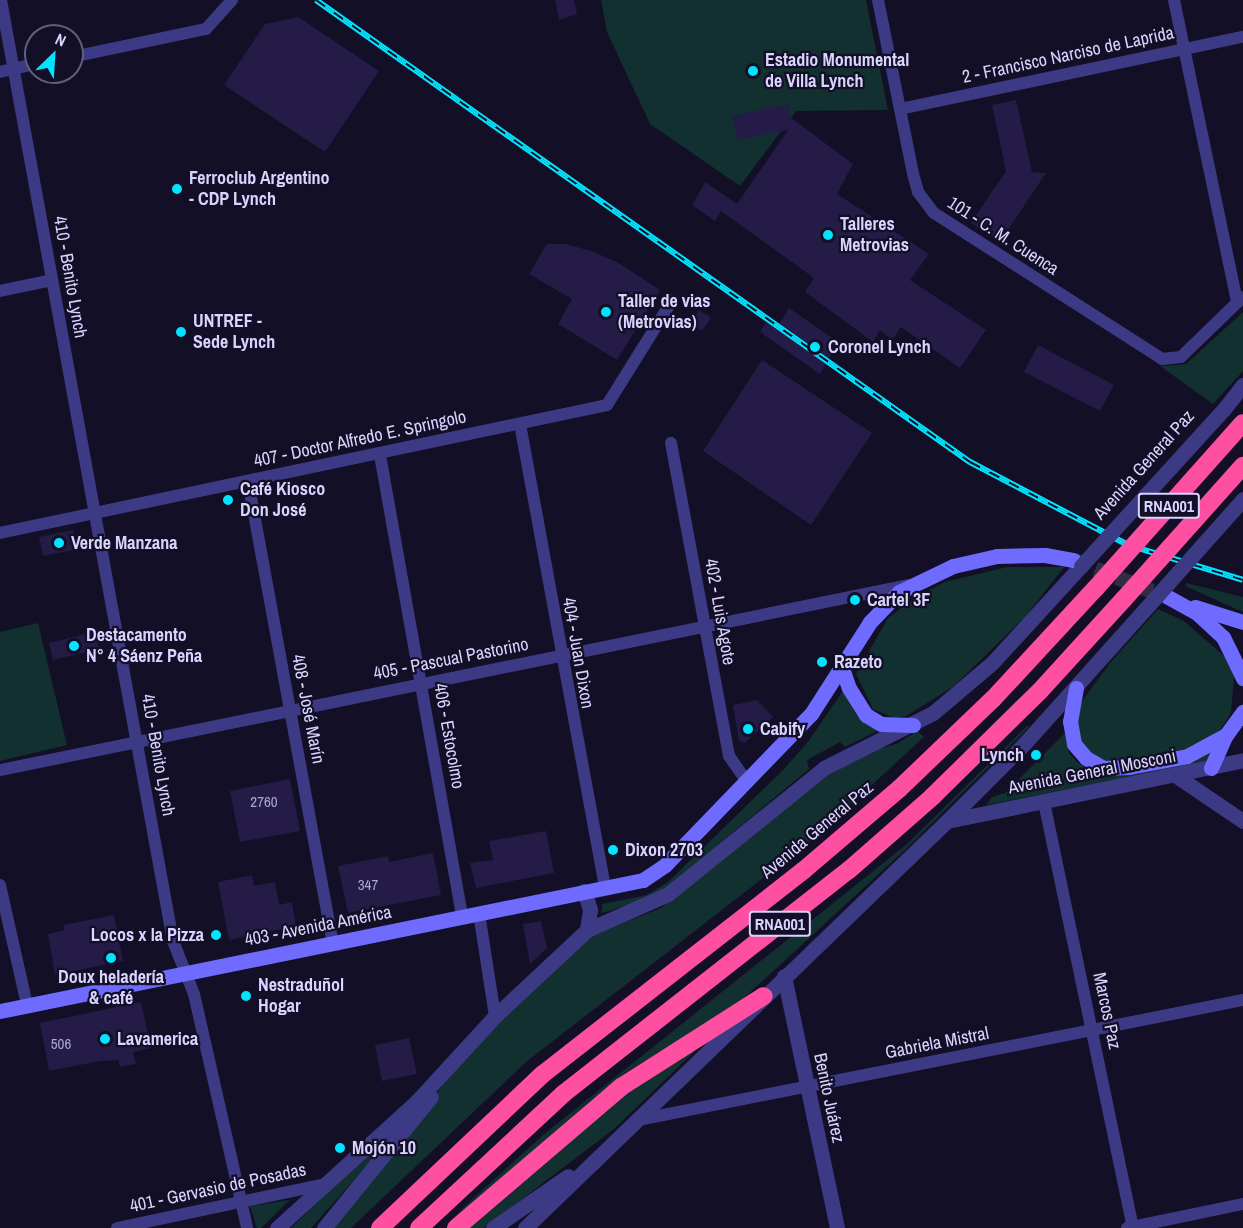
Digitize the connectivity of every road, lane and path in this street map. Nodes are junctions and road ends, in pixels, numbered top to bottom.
1 (1, 0) edge
2 (232, 0) edge
3 (878, 0) edge
4 (1174, 0) edge
5 (1243, 37) edge
6 (1184, 48) junction
7 (84, 54) edge
8 (24, 67) edge
9 (15, 69) junction
10 (0, 72) edge
11 (900, 109) junction
12 (52, 280) junction
13 (0, 291) edge
14 (1240, 300) edge
15 (672, 301) dead end
16 (1243, 386) edge
17 (1243, 423) edge
18 (520, 424) junction
19 (671, 443) dead end
20 (380, 455) junction
21 (1243, 466) edge
22 (248, 481) junction
23 (1243, 499) edge
24 (94, 513) junction
25 (0, 533) edge
26 (1074, 560) tunnel mouth
27 (910, 585) junction
28 (1168, 597) tunnel mouth
29 (1183, 604) junction
30 (1243, 622) edge
31 (704, 628) junction
32 (560, 656) junction
33 (842, 668) junction
34 (1243, 678) edge
35 (422, 682) junction
36 (1076, 688) junction
37 (290, 709) junction
38 (1243, 712) edge
39 (913, 725) junction
40 (1226, 735) junction
41 (137, 741) junction
42 (1243, 760) edge
43 (1211, 768) junction
44 (0, 770) edge
45 (1175, 775) junction
46 (747, 782) junction
47 (1210, 799) junction
48 (1044, 801) junction
49 (947, 821) junction
50 (1243, 821) edge
51 (0, 885) edge
52 (605, 888) junction
53 (584, 891) junction
54 (479, 913) junction
55 (462, 917) junction
56 (587, 930) junction
57 (333, 943) junction
58 (184, 972) junction
59 (784, 976) junction
60 (764, 996) junction
61 (1243, 1000) edge
62 (27, 1005) junction
63 (0, 1011) edge
64 (495, 1016) junction
65 (1093, 1031) junction
66 (460, 1052) junction
67 (807, 1086) junction
68 (638, 1120) junction
69 (602, 1152) junction
70 (327, 1183) junction
71 (240, 1201) junction
72 (1243, 1204) edge
73 (538, 1222) edge
74 (117, 1228) edge
75 (247, 1228) edge
76 (277, 1228) edge
77 (324, 1228) edge
78 (380, 1228) edge
79 (419, 1228) edge
80 (456, 1228) edge
81 (493, 1228) edge
82 (525, 1228) edge
83 (837, 1228) edge
84 (1130, 1228) edge

1 - 9 street, 410 - Benito Lynch
2 - 7 street
3 - 11 street, 101 - C. M. Cuenca
4 - 6 street
5 - 6 street, 2 - Francisco Narciso de Laprida
6 - 11 street, 2 - Francisco Narciso de Laprida
6 - 14 street
8 - 9 street
9 - 10 street
9 - 12 street, 410 - Benito Lynch
11 - 14 street, 101 - C. M. Cuenca
12 - 13 street
12 - 24 street, 410 - Benito Lynch
15 - 18 street, 407 - Doctor Alfredo E. Springolo
16 - 39 street, Avenida General Paz, bridge
17 - 78 highway, Avenida General Paz / RNA001, bridge
18 - 20 street, 407 - Doctor Alfredo E. Springolo
18 - 32 street, 404 - Juan Dixon
19 - 31 street, 402 - Luis Agote
20 - 22 street, 407 - Doctor Alfredo E. Springolo
20 - 35 street, 406 - Estocolmo
21 - 79 highway, RNA001, bridge
22 - 24 street, 407 - Doctor Alfredo E. Springolo
22 - 37 street, 408 - José Marín
23 - 36 street, bridge
24 - 25 street, 407 - Doctor Alfredo E. Springolo
24 - 41 street, 410 - Benito Lynch
26 - 27 main road
27 - 31 street, 405 - Pascual Pastorino
27 - 33 main road
28 - 29 main road
29 - 30 main road
29 - 34 main road
31 - 32 street, 405 - Pascual Pastorino
31 - 46 street, 402 - Luis Agote
32 - 35 street, 405 - Pascual Pastorino
32 - 52 street, 404 - Juan Dixon
33 - 39 main road
33 - 46 main road
35 - 37 street, 405 - Pascual Pastorino
35 - 55 street, 406 - Estocolmo
36 - 40 main road
36 - 49 street
37 - 41 street, 405 - Pascual Pastorino
37 - 57 street, 408 - José Marín
38 - 40 main road
39 - 56 street, Avenida General Paz
40 - 43 main road
41 - 44 street, 405 - Pascual Pastorino
41 - 58 street, 410 - Benito Lynch
42 - 43 street, Avenida General Mosconi
43 - 45 street, Avenida General Mosconi
43 - 47 street
45 - 47 street
45 - 48 street, Avenida General Mosconi
46 - 52 main road, 403 - Avenida América
47 - 50 street
48 - 49 street, Avenida General Mosconi
48 - 65 street, Marcos Paz
49 - 59 street
51 - 62 street
52 - 53 main road, 403 - Avenida América
53 - 54 main road, 403 - Avenida América
53 - 56 street
54 - 55 main road, 403 - Avenida América
54 - 64 street
55 - 57 main road, 403 - Avenida América
56 - 64 street, Avenida General Paz
57 - 58 main road, 403 - Avenida América
58 - 62 main road, 403 - Avenida América
58 - 71 street, 410 - Benito Lynch
59 - 60 street
59 - 67 street, Benito Juárez
60 - 68 street
60 - 80 highway
61 - 65 street, Gabriela Mistral
62 - 63 main road, 403 - Avenida América
64 - 66 street, Avenida General Paz
65 - 67 street, Gabriela Mistral
65 - 84 street, Marcos Paz
66 - 70 street
66 - 77 street
67 - 68 street, Gabriela Mistral
67 - 83 street, Benito Juárez
68 - 69 street
69 - 73 street
69 - 81 street
70 - 71 street, 401 - Gervasio de Posadas
70 - 76 street
71 - 74 street, 401 - Gervasio de Posadas
71 - 75 street, 410 - Benito Lynch
72 - 84 street
73 - 82 street

